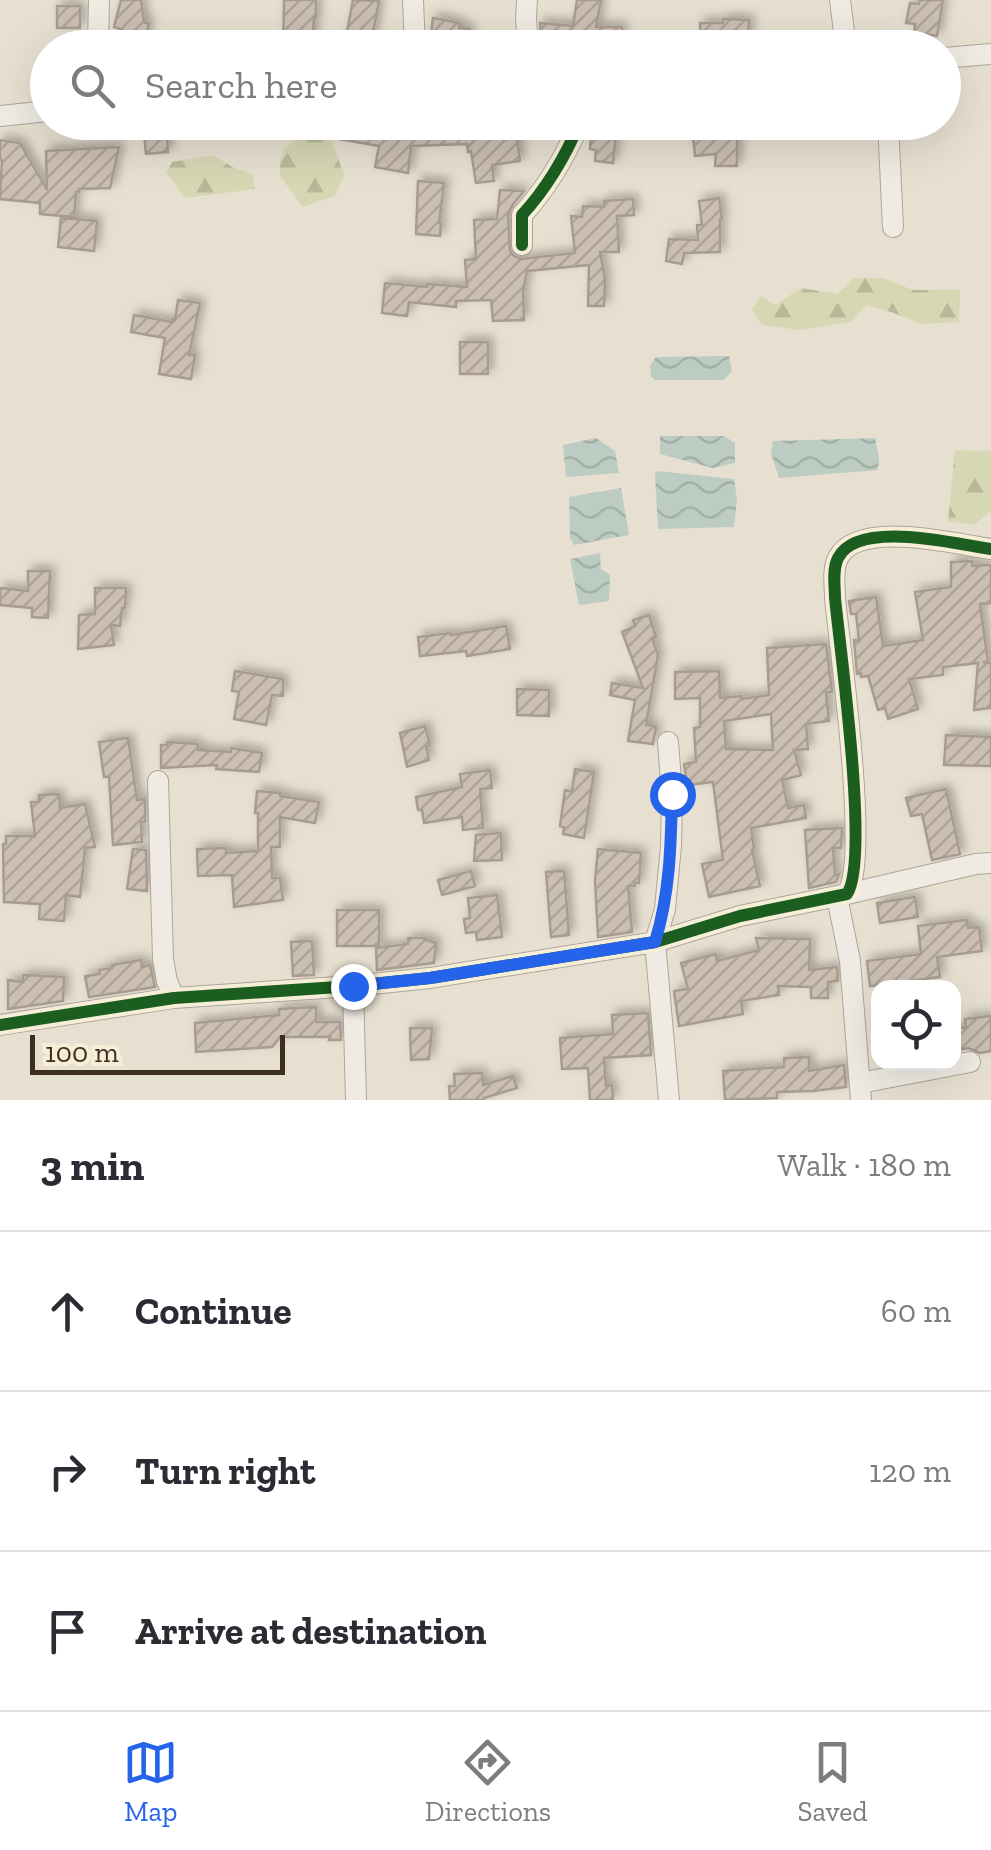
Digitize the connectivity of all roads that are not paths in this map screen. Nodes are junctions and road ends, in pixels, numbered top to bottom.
1 (100, 0) edge
2 (414, 0) edge
3 (527, 0) edge
4 (840, 0) edge
5 (99, 30) edge
6 (415, 30) edge
7 (527, 30) edge
8 (843, 30) edge
9 (991, 54) edge
10 (961, 57) edge
11 (30, 112) edge
12 (0, 116) edge
13 (573, 140) edge
14 (889, 140) edge
15 (893, 227) dead end
16 (522, 244) dead end
17 (991, 549) edge
18 (668, 742) dead end
19 (158, 781) dead end
20 (991, 863) edge
21 (842, 895) junction
22 (655, 942) junction
23 (353, 986) junction
24 (174, 998) junction
25 (0, 1025) edge
26 (970, 1062) dead end
27 (860, 1091) edge
28 (356, 1100) edge
29 (669, 1100) edge

1 - 5 street
2 - 6 street
3 - 7 street
4 - 8 street
9 - 10 street
11 - 12 street
13 - 16 street
14 - 15 street
17 - 21 street
18 - 22 street
19 - 24 street
20 - 21 street
21 - 22 street
21 - 27 street
22 - 23 street
22 - 29 street
23 - 24 street
23 - 28 street
24 - 25 street
26 - 27 street

